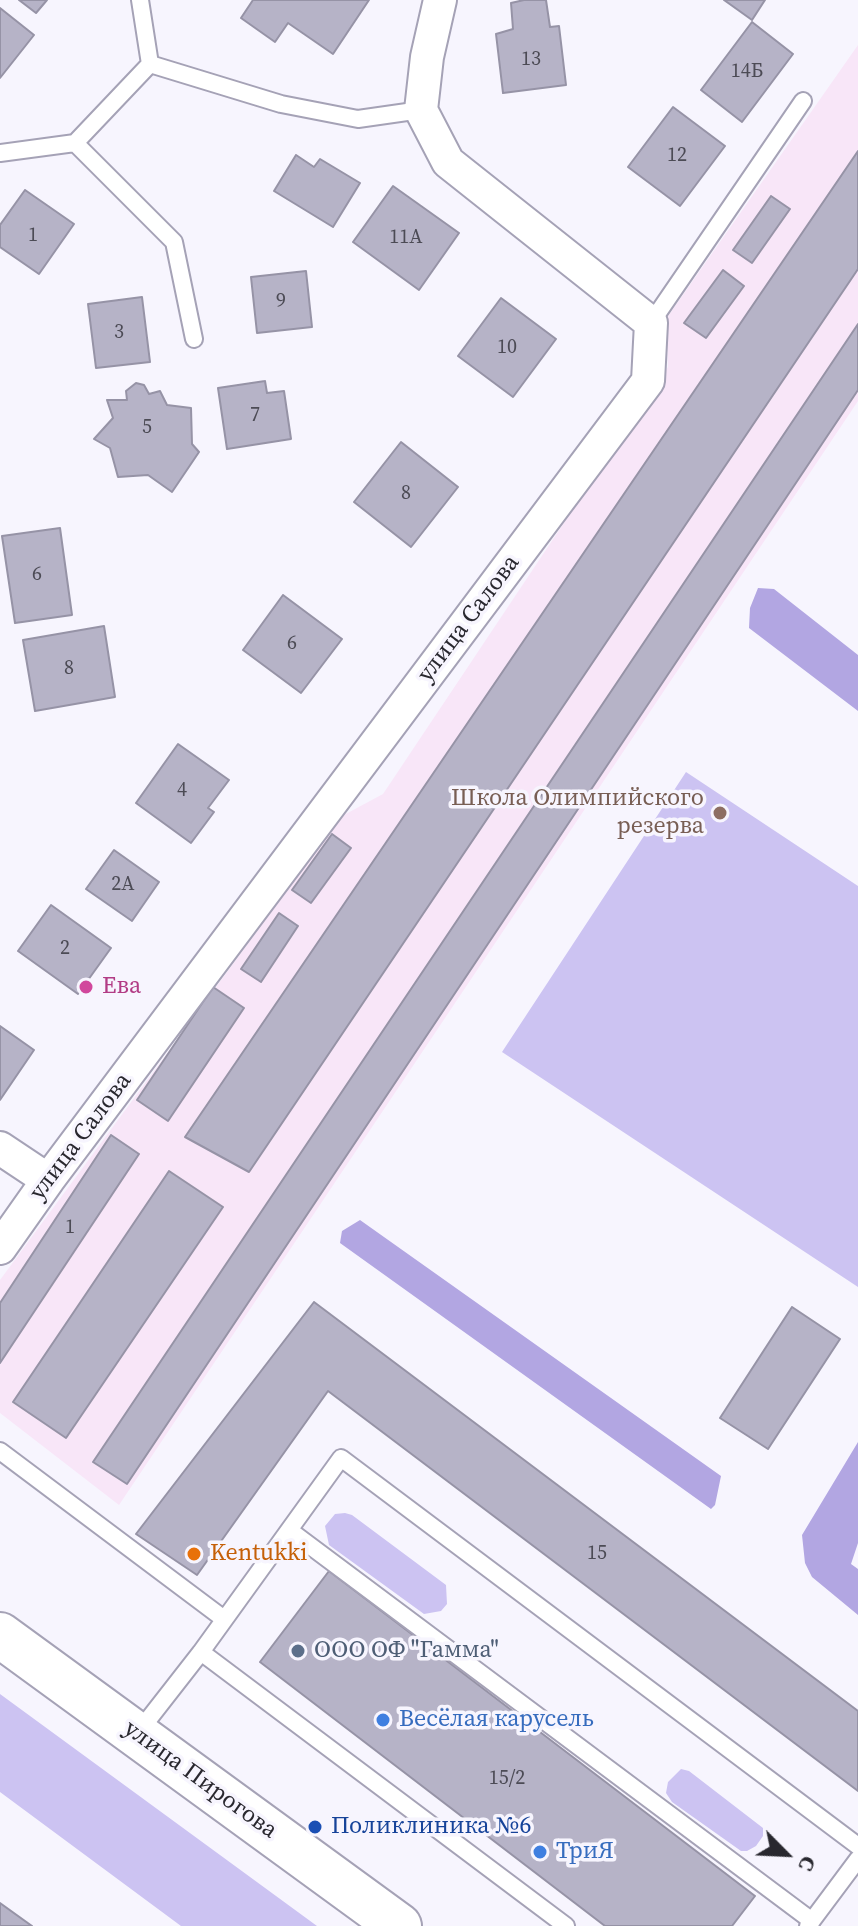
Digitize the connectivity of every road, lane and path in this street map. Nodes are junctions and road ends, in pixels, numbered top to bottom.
1 (140, 0) edge
2 (440, 0) edge
3 (150, 64) junction
4 (803, 101) dead end
5 (421, 110) junction
6 (75, 143) junction
7 (0, 153) edge
8 (651, 323) junction
9 (194, 339) dead end
10 (0, 1148) edge
11 (48, 1180) junction
12 (0, 1248) edge
13 (0, 1451) edge
14 (289, 1530) junction
15 (224, 1619) junction
16 (0, 1635) edge
17 (201, 1652) junction
18 (137, 1734) junction
19 (858, 1846) edge
20 (858, 1859) edge
21 (810, 1923) edge
22 (399, 1926) edge
23 (566, 1926) edge

1 - 3 lane
2 - 5 street
3 - 5 lane
3 - 6 lane
4 - 8 lane
5 - 8 street
6 - 7 lane
6 - 9 lane
8 - 11 street, улица Салова
10 - 11 street
11 - 12 street, улица Салова
13 - 15 lane
14 - 15 lane
14 - 19 lane
14 - 21 lane
15 - 17 lane
16 - 18 main road, улица Пирогова
17 - 18 lane
17 - 23 lane
18 - 22 main road, улица Пирогова
20 - 21 lane

